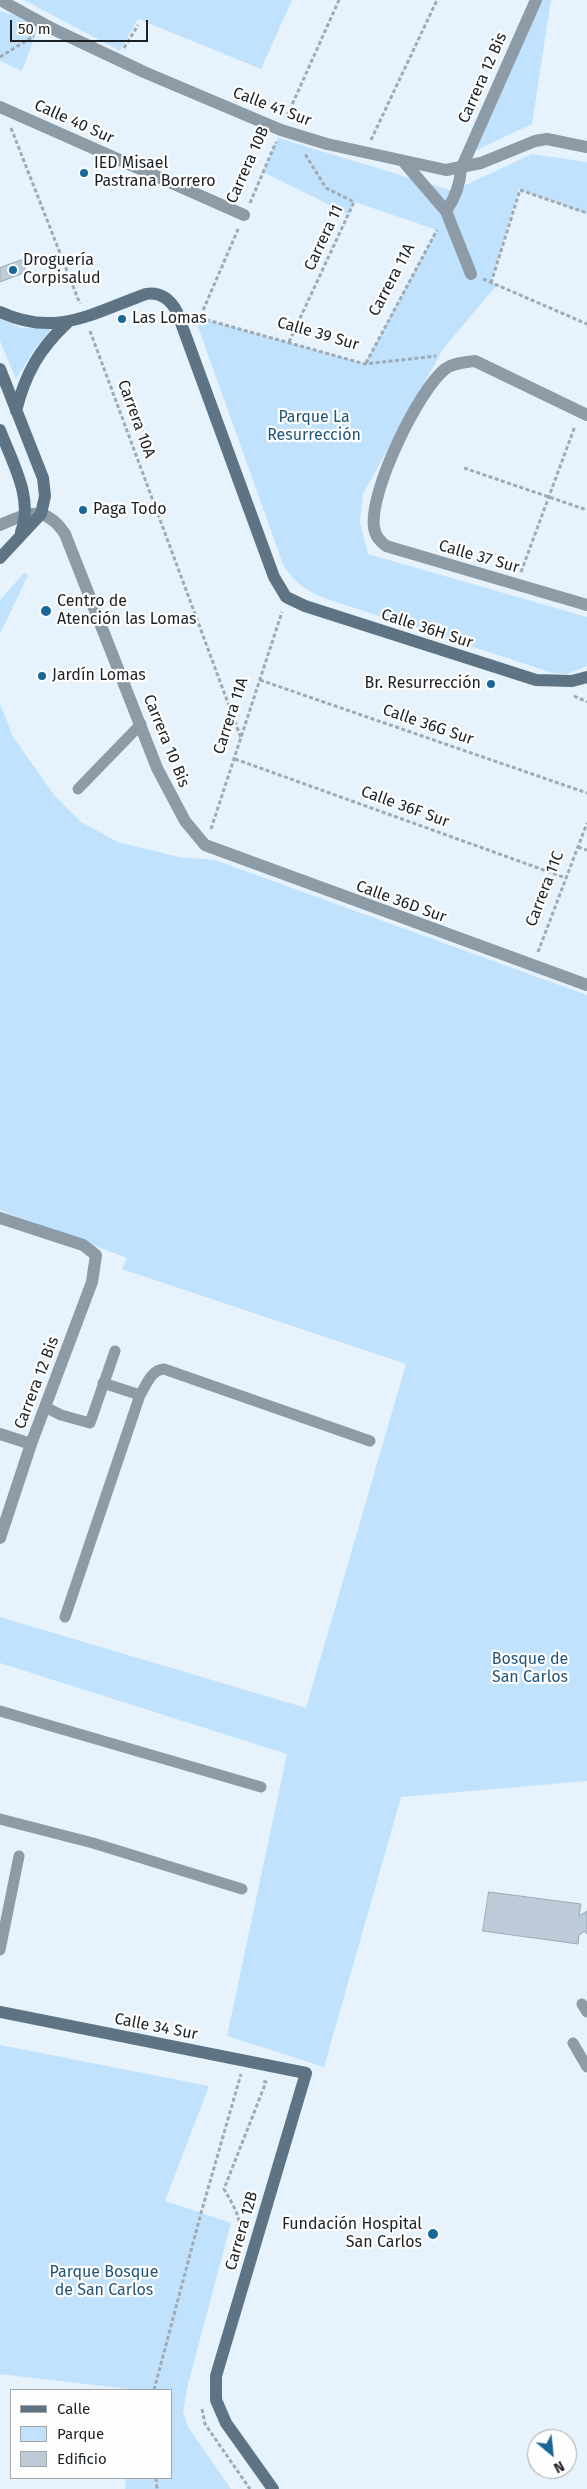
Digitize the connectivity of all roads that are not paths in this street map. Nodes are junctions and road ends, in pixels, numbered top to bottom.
1 (0, 0) edge
2 (536, 0) edge
3 (2, 108) edge
4 (587, 147) edge
5 (403, 161) junction
6 (461, 168) junction
7 (446, 211) junction
8 (244, 215) road end
9 (471, 274) road end
10 (0, 312) edge
11 (68, 322) junction
12 (0, 369) edge
13 (16, 410) junction
14 (584, 413) edge
15 (0, 430) edge
16 (26, 514) junction
17 (41, 514) junction
18 (1, 525) edge
19 (20, 535) junction
20 (0, 558) edge
21 (587, 605) edge
22 (587, 677) edge
23 (141, 724) junction
24 (78, 789) dead end
25 (206, 846) joint
26 (587, 985) edge
27 (0, 1218) edge
28 (115, 1352) dead end
29 (103, 1383) junction
30 (140, 1395) junction
31 (46, 1407) junction
32 (0, 1434) edge
33 (370, 1441) dead end
34 (31, 1444) junction
35 (0, 1538) edge
36 (65, 1617) dead end
37 (0, 1711) edge
38 (261, 1787) dead end
39 (0, 1819) edge
40 (19, 1856) dead end
41 (242, 1889) dead end
42 (0, 1950) edge
43 (0, 2012) edge
44 (573, 2043) dead end
45 (587, 2067) edge
46 (306, 2073) joint
47 (273, 2489) edge

1 - 5 street, Calle 41 Sur
2 - 6 street, Carrera 12 Bis
3 - 8 street, Calle 40 Sur
4 - 6 street, Calle 41 Sur
5 - 6 street, Calle 41 Sur
5 - 7 street
6 - 7 street, Carrera 12 Bis
7 - 9 street
10 - 11 street
11 - 13 street
11 - 22 street, Calle 36H Sur
12 - 13 street
13 - 17 street
14 - 21 street, Calle 37 Sur
15 - 16 street
16 - 17 street
16 - 18 street
16 - 19 street
17 - 19 street
17 - 23 street, Carrera 10 Bis
19 - 20 street
23 - 24 lane
23 - 25 street, Carrera 10 Bis
25 - 26 street, Calle 36D Sur
27 - 31 street, Carrera 12 Bis
28 - 29 lane
29 - 30 lane
29 - 31 lane
30 - 33 lane
30 - 36 lane
31 - 34 street, Carrera 12 Bis
32 - 34 street
34 - 35 street, Carrera 12 Bis
37 - 38 lane
39 - 41 lane
40 - 42 lane
43 - 46 street, Calle 34 Sur
44 - 45 lane
46 - 47 street, Carrera 12B

